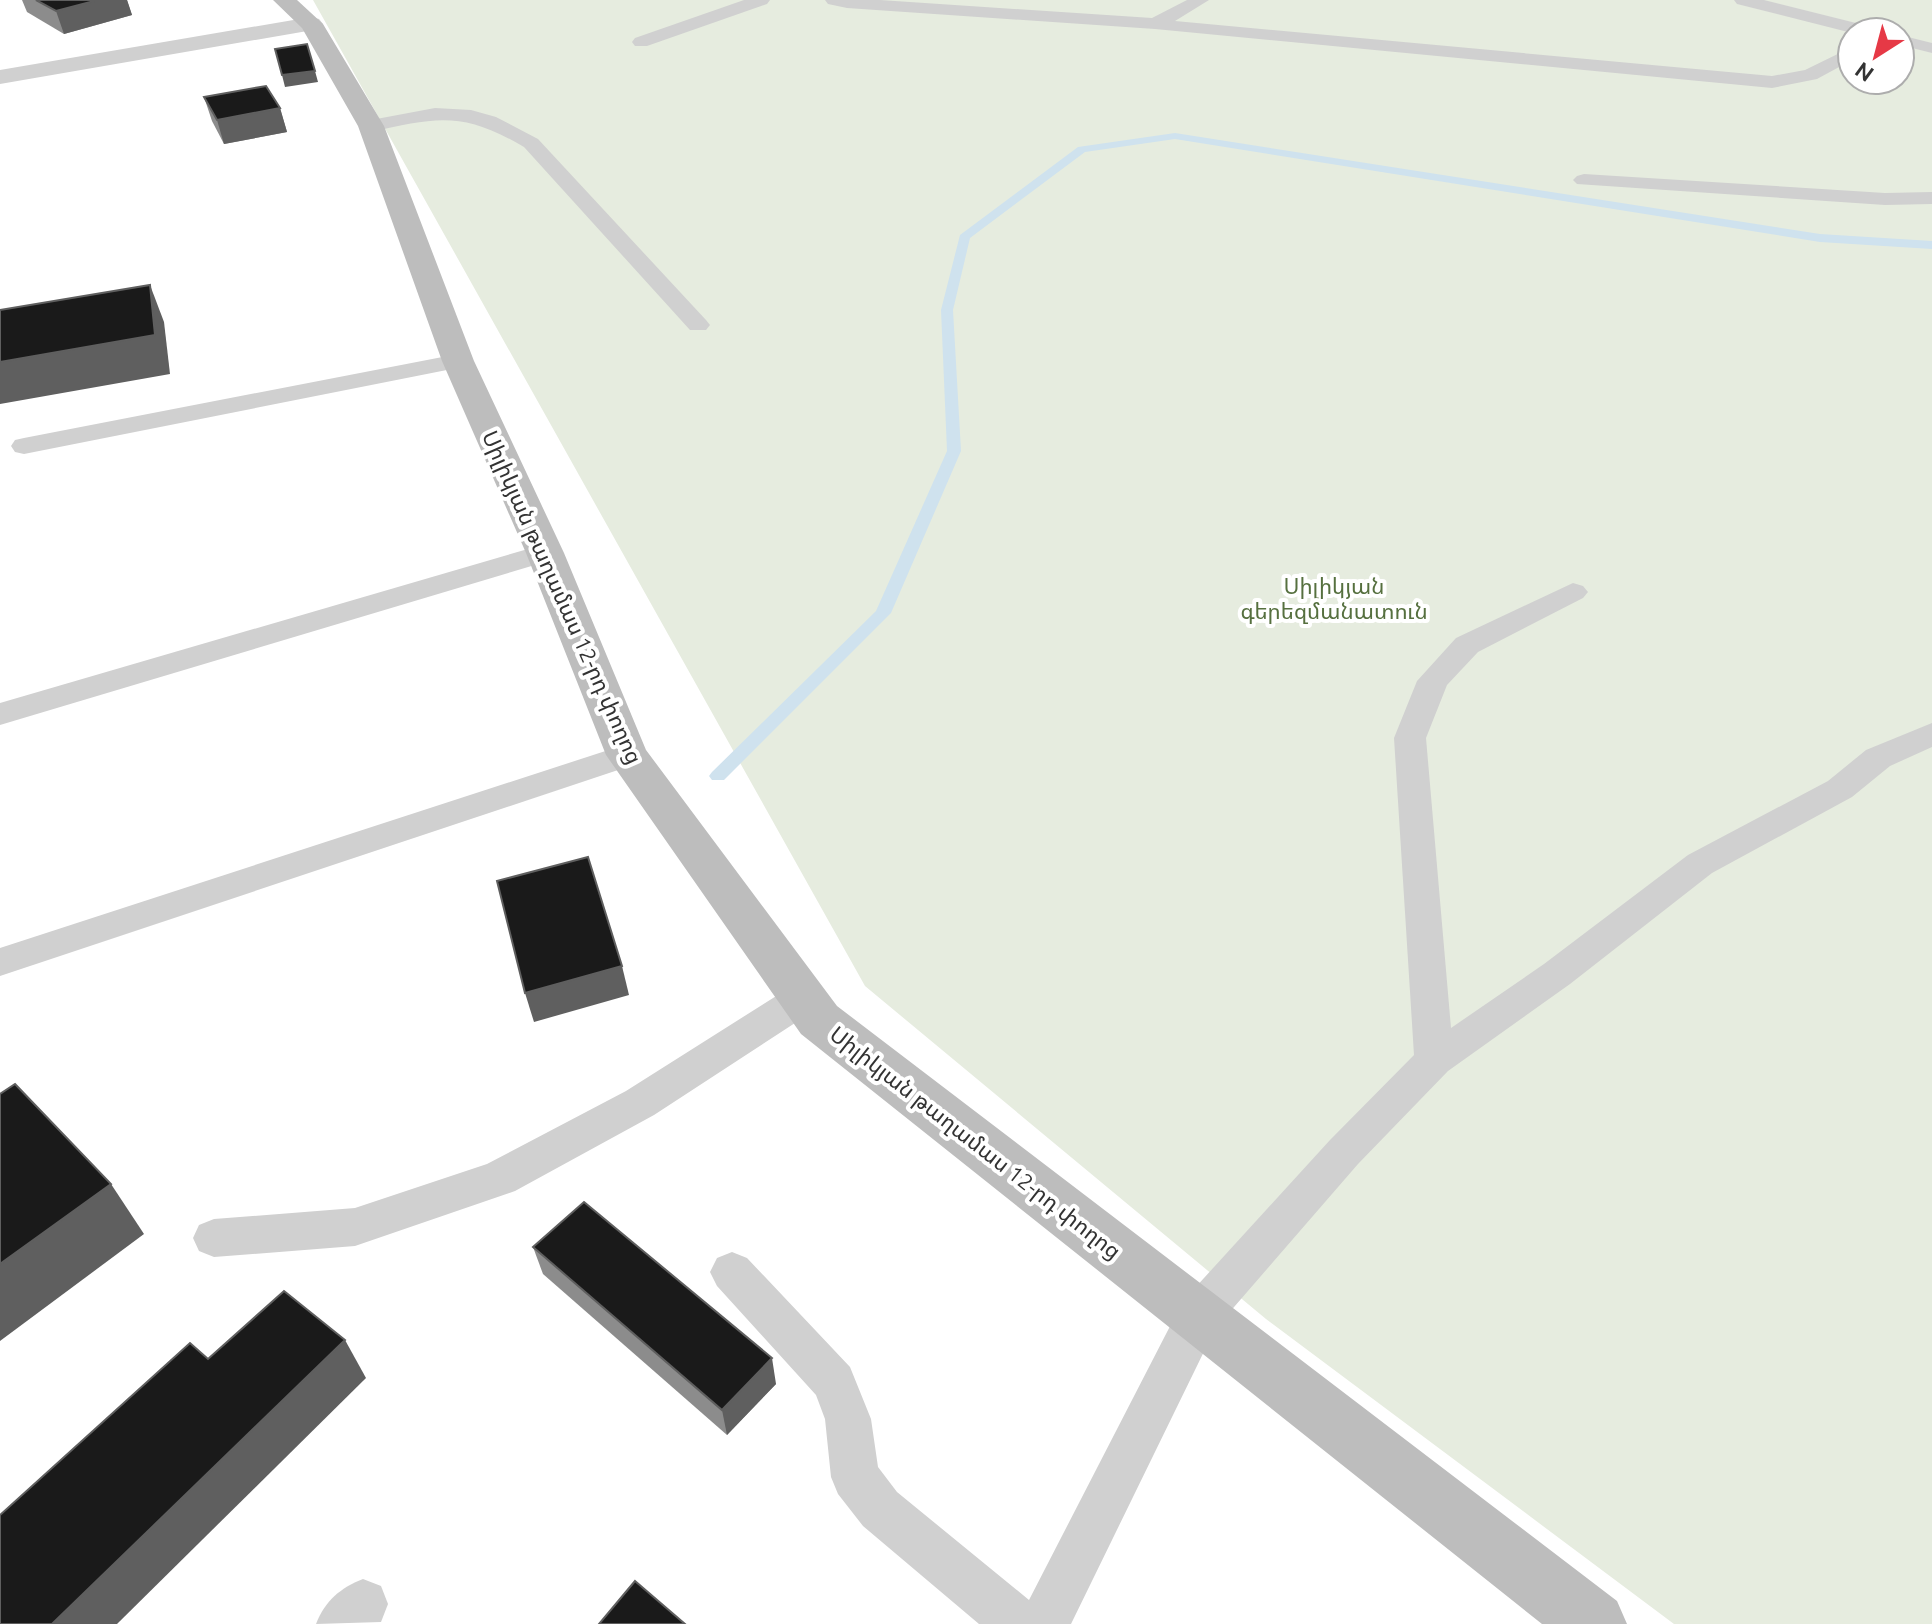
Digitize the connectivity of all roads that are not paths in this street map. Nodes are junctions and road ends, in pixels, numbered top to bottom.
1 (761, 0) edge
2 (834, 0) edge
3 (1200, 0) edge
4 (1743, 0) edge
5 (297, 12) edge
6 (1836, 23) edge
7 (1155, 24) junction
8 (641, 42) dead end
9 (1836, 61) edge
10 (0, 77) edge
11 (371, 126) junction
12 (1584, 180) dead end
13 (1932, 198) edge
14 (698, 325) dead end
15 (458, 361) junction
16 (24, 446) dead end
17 (545, 553) junction
18 (1573, 592) dead end
19 (0, 714) edge
20 (1932, 734) edge
21 (627, 755) junction
22 (0, 962) edge
23 (805, 997) junction
24 (1434, 1060) junction
25 (214, 1238) dead end
26 (732, 1272) dead end
27 (1199, 1315) junction
28 (1018, 1624) edge
29 (1044, 1624) edge
30 (1594, 1624) edge

1 - 8 lane
2 - 7 lane
3 - 7 lane
4 - 6 lane
5 - 10 street
5 - 11 main road, Սիլիկյան թաղամաս 12-րդ փողոց
7 - 9 lane
11 - 14 lane
11 - 15 main road, Սիլիկյան թաղամաս 12-րդ փողոց
12 - 13 lane
15 - 16 lane
15 - 17 main road, Սիլիկյան թաղամաս 12-րդ փողոց
17 - 19 lane
17 - 21 main road, Սիլիկյան թաղամաս 12-րդ փողոց
18 - 24 lane
20 - 24 lane
21 - 22 lane
21 - 23 main road, Սիլիկյան թաղամաս 12-րդ փողոց
23 - 25 lane
23 - 27 main road, Սիլիկյան թաղամաս 12-րդ փողոց
24 - 27 lane
26 - 28 lane
27 - 29 lane
27 - 30 main road, Սիլիկյան թաղամաս 12-րդ փողոց

